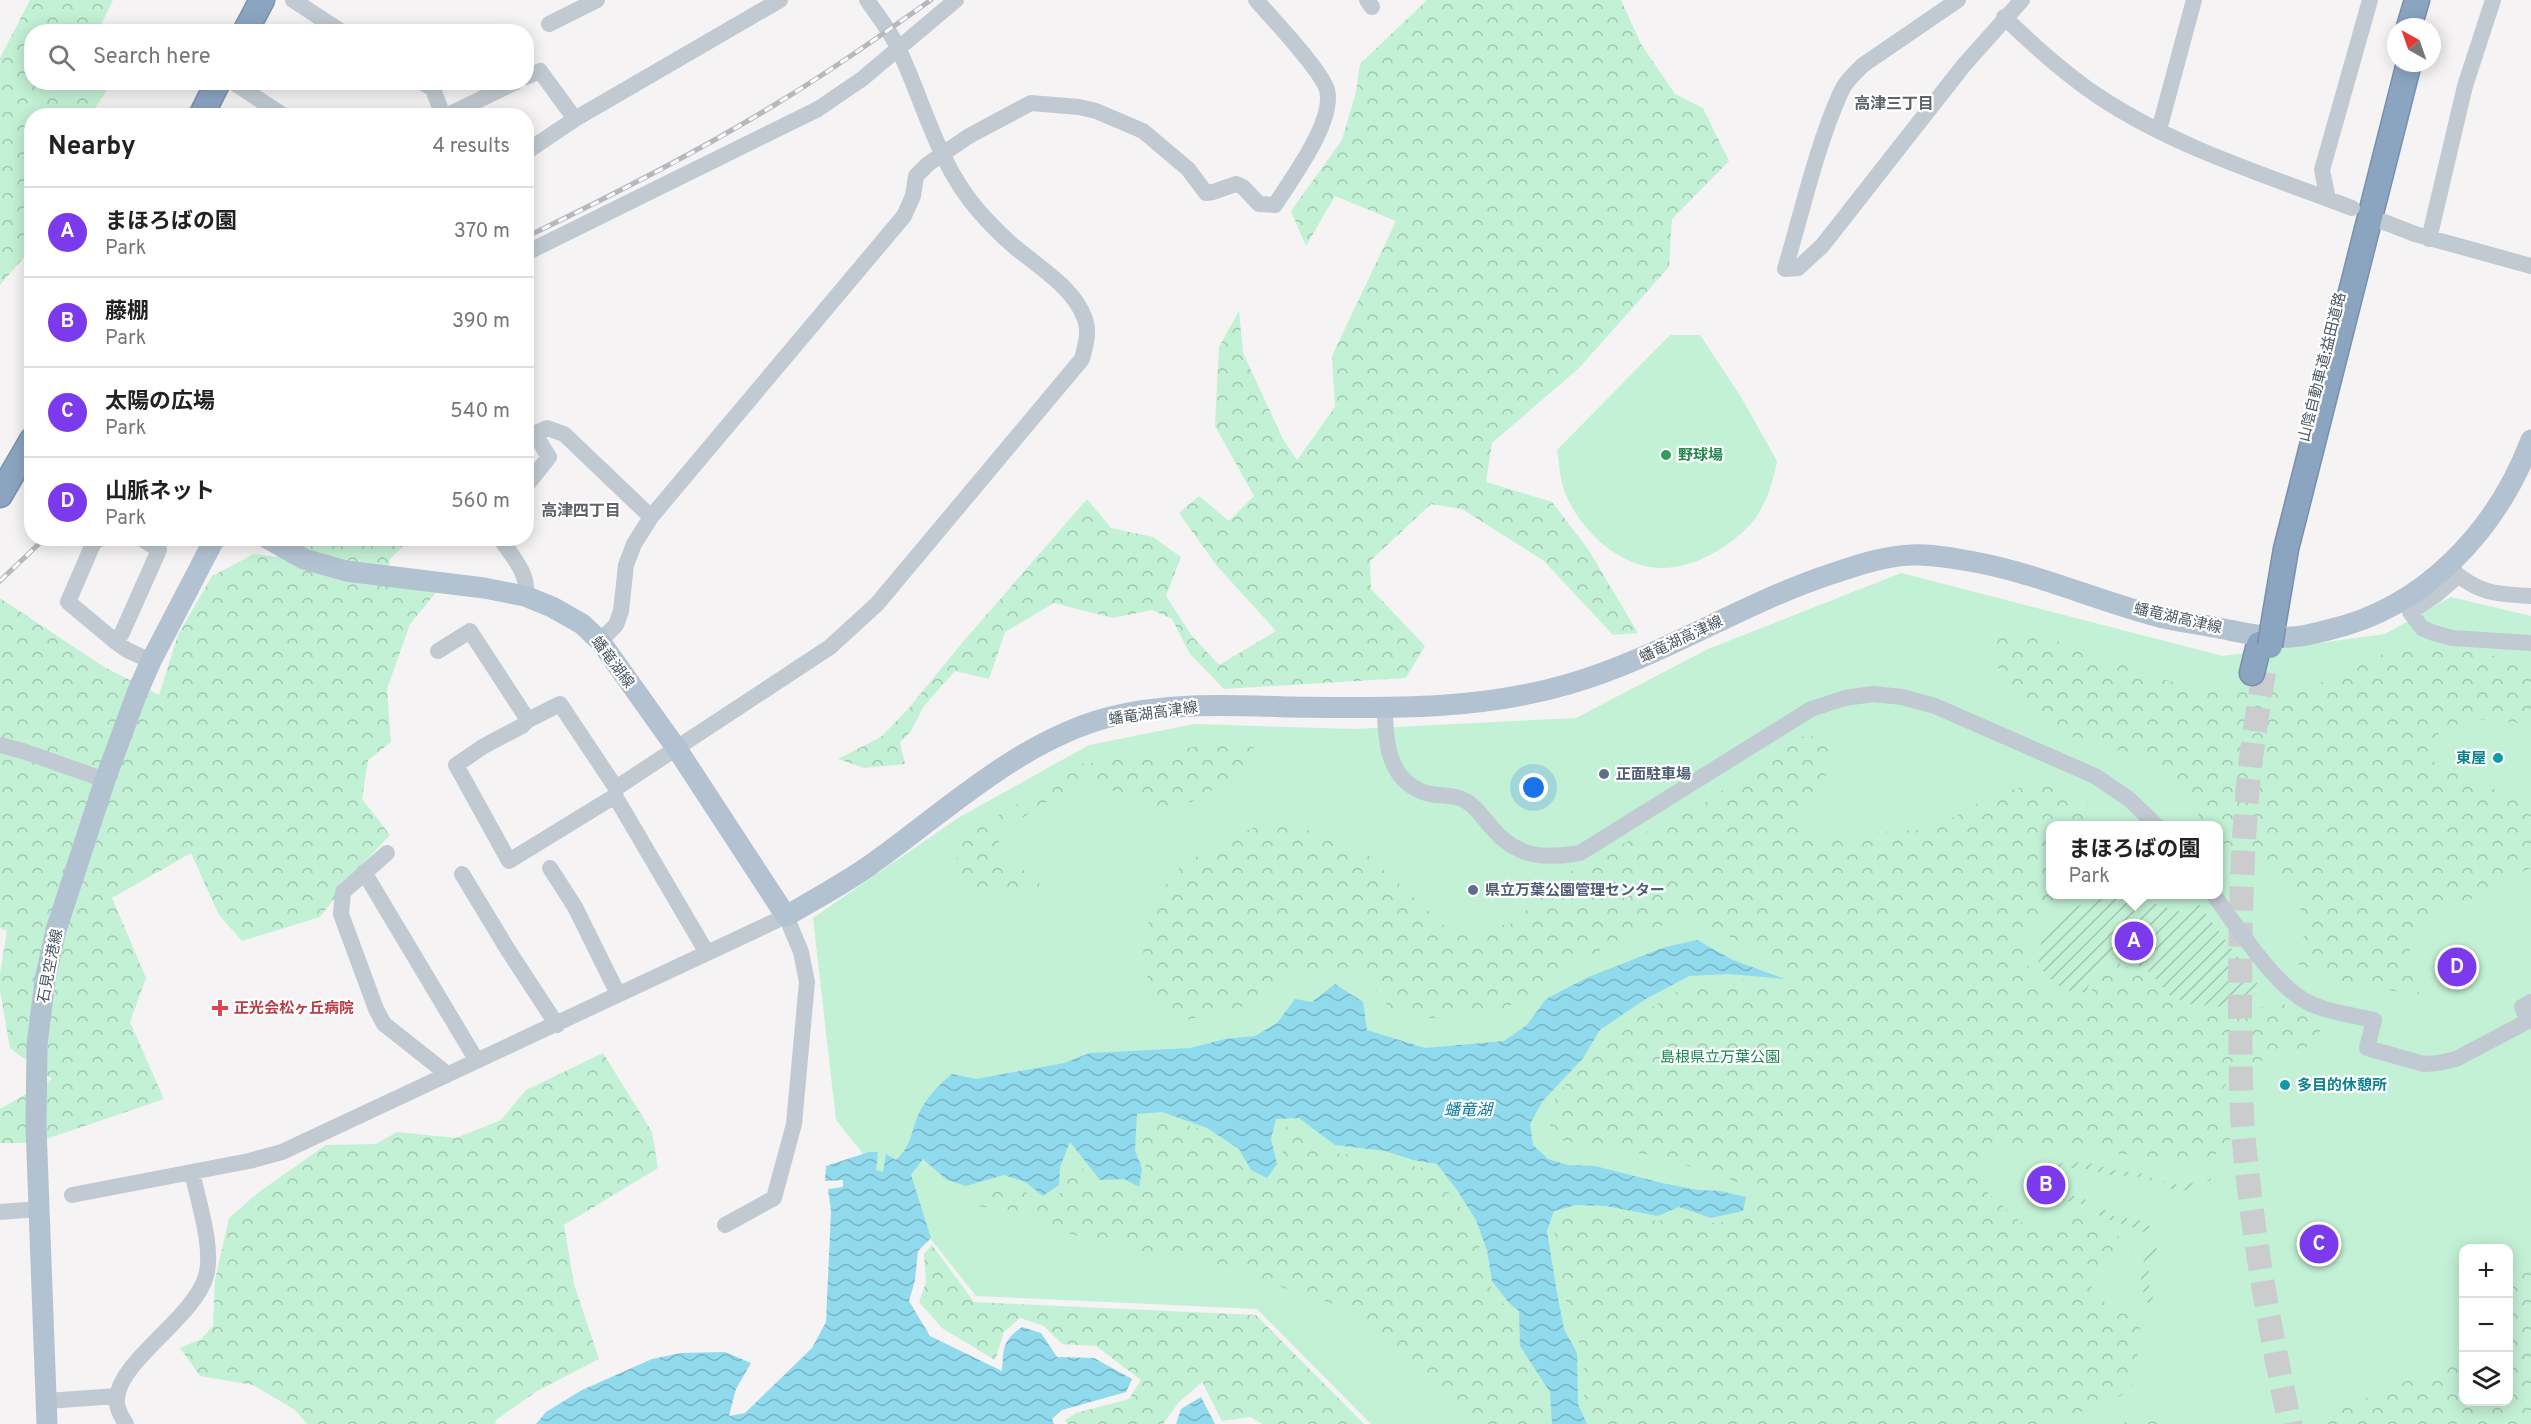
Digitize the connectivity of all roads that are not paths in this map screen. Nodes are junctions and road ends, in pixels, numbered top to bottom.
1 (262, 0) edge
2 (293, 0) edge
3 (597, 0) edge
4 (780, 0) edge
5 (867, 0) edge
6 (956, 0) edge
7 (1256, 0) edge
8 (1959, 0) edge
9 (2022, 0) edge
10 (2194, 0) edge
11 (2370, 0) edge
12 (2416, 0) edge
13 (2426, 0) edge
14 (2493, 0) edge
15 (2004, 17) junction
16 (2411, 18) edge
17 (2421, 18) edge
18 (249, 24) edge
19 (330, 24) edge
20 (549, 24) dead end
21 (898, 48) junction
22 (2398, 72) edge
23 (2407, 72) edge
24 (534, 74) edge
25 (214, 90) edge
26 (245, 90) edge
27 (433, 90) edge
28 (499, 90) edge
29 (205, 108) edge
30 (273, 108) edge
31 (441, 108) edge
32 (462, 108) edge
33 (575, 119) junction
34 (2159, 130) junction
35 (534, 147) edge
36 (943, 155) junction
37 (2328, 199) junction
38 (2352, 208) dead end
39 (2384, 222) dead end
40 (2429, 239) junction
41 (534, 249) edge
42 (2531, 266) edge
43 (534, 433) edge
44 (534, 440) edge
45 (2531, 440) edge
46 (24, 454) edge
47 (534, 476) edge
48 (0, 495) edge
49 (651, 517) junction
50 (92, 546) edge
51 (153, 546) edge
52 (211, 546) edge
53 (281, 546) edge
54 (505, 546) edge
55 (2453, 572) junction
56 (525, 596) junction
57 (2531, 596) edge
58 (2266, 635) junction
59 (600, 641) junction
60 (116, 642) junction
61 (2531, 643) edge
62 (438, 651) dead end
63 (151, 661) junction
64 (2258, 672) tunnel mouth
65 (1385, 708) junction
66 (528, 720) junction
67 (0, 745) edge
68 (676, 749) junction
69 (105, 780) junction
70 (615, 792) junction
71 (2153, 821) edge
72 (387, 854) dead end
73 (550, 868) dead end
74 (364, 872) junction
75 (462, 874) dead end
76 (2217, 899) edge
77 (786, 916) junction
78 (707, 953) junction
79 (618, 994) junction
80 (2531, 1002) edge
81 (557, 1025) junction
82 (477, 1061) junction
83 (445, 1076) junction
84 (192, 1172) junction
85 (72, 1196) dead end
86 (39, 1209) junction
87 (0, 1212) edge
88 (725, 1225) dead end
89 (117, 1396) junction
90 (47, 1401) junction
91 (47, 1424) edge
92 (126, 1424) edge

1 - 18 highway
2 - 19 street
3 - 20 street
4 - 33 street
5 - 21 street
6 - 21 street
7 - 36 street
8 - 15 street
9 - 15 street
10 - 34 street
11 - 37 street
12 - 16 highway
13 - 17 highway
14 - 40 street
15 - 34 street
21 - 36 street
21 - 41 street
22 - 58 highway, 山陰自動車道;益田道路
23 - 58 highway, 山陰自動車道;益田道路
24 - 33 street
25 - 29 highway
26 - 30 street
27 - 31 street
28 - 32 street
33 - 35 street
34 - 37 street
36 - 49 street
36 - 68 street
37 - 38 street
39 - 40 street
40 - 42 street
43 - 49 street
44 - 47 street
45 - 55 main road, 蟠竜湖高津線
46 - 48 highway
49 - 59 street
50 - 60 street
51 - 60 street
52 - 63 main road, 石見空港線
53 - 56 main road, 蟠竜湖線
54 - 56 street
55 - 57 street
55 - 61 street
55 - 65 main road, 蟠竜湖高津線
56 - 59 main road, 蟠竜湖線
58 - 64 highway, 山陰自動車道;益田道路
59 - 68 main road, 蟠竜湖線
60 - 63 street
62 - 66 street
63 - 69 main road, 石見空港線
65 - 71 street
65 - 77 main road, 蟠竜湖高津線
66 - 70 street
66 - 70 street
67 - 69 street
68 - 70 street
68 - 77 main road, 蟠竜湖線
69 - 86 main road, 石見空港線
70 - 78 street
72 - 74 street
73 - 79 street
74 - 82 street
74 - 83 street
75 - 81 street
76 - 80 street
77 - 78 street
77 - 88 street
78 - 79 street
79 - 81 street
81 - 82 street
82 - 83 street
83 - 84 street
84 - 85 street
84 - 89 street
86 - 87 street
86 - 90 main road, 石見空港線
89 - 90 street
89 - 92 street
90 - 91 main road, 石見空港線

